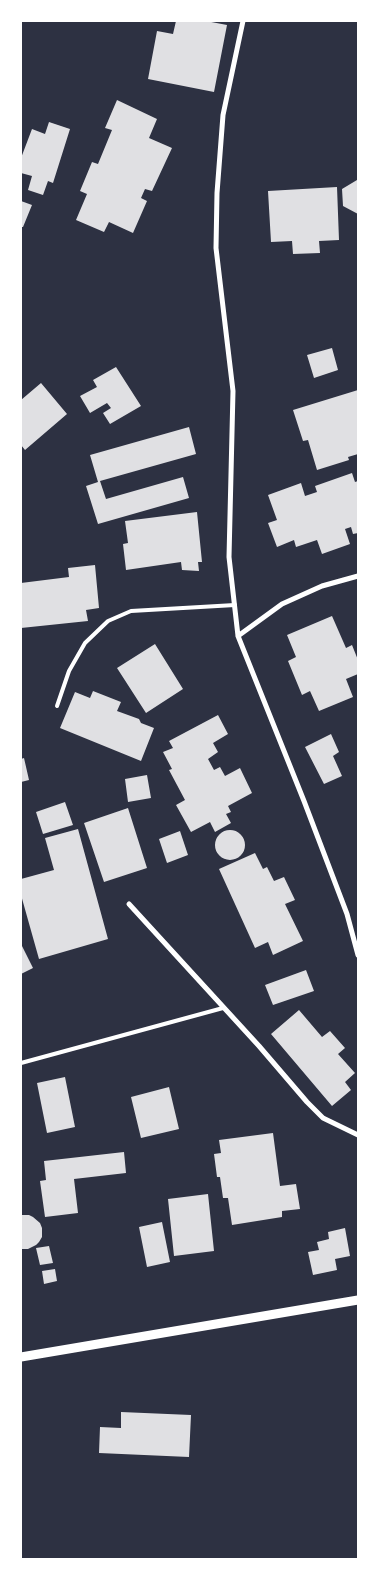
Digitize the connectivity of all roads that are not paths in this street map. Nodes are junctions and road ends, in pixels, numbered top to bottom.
1 (243, 21) edge
2 (358, 576) edge
3 (235, 605) junction
4 (238, 636) junction
5 (56, 706) dead end
6 (129, 904) dead end
7 (358, 955) edge
8 (223, 1008) junction
9 (21, 1064) edge
10 (358, 1135) edge
11 (358, 1300) edge
12 (21, 1357) edge

1 - 3 street
2 - 4 street
3 - 4 street
3 - 5 lane
4 - 7 street
6 - 8 street
8 - 9 lane
8 - 10 street
11 - 12 street

